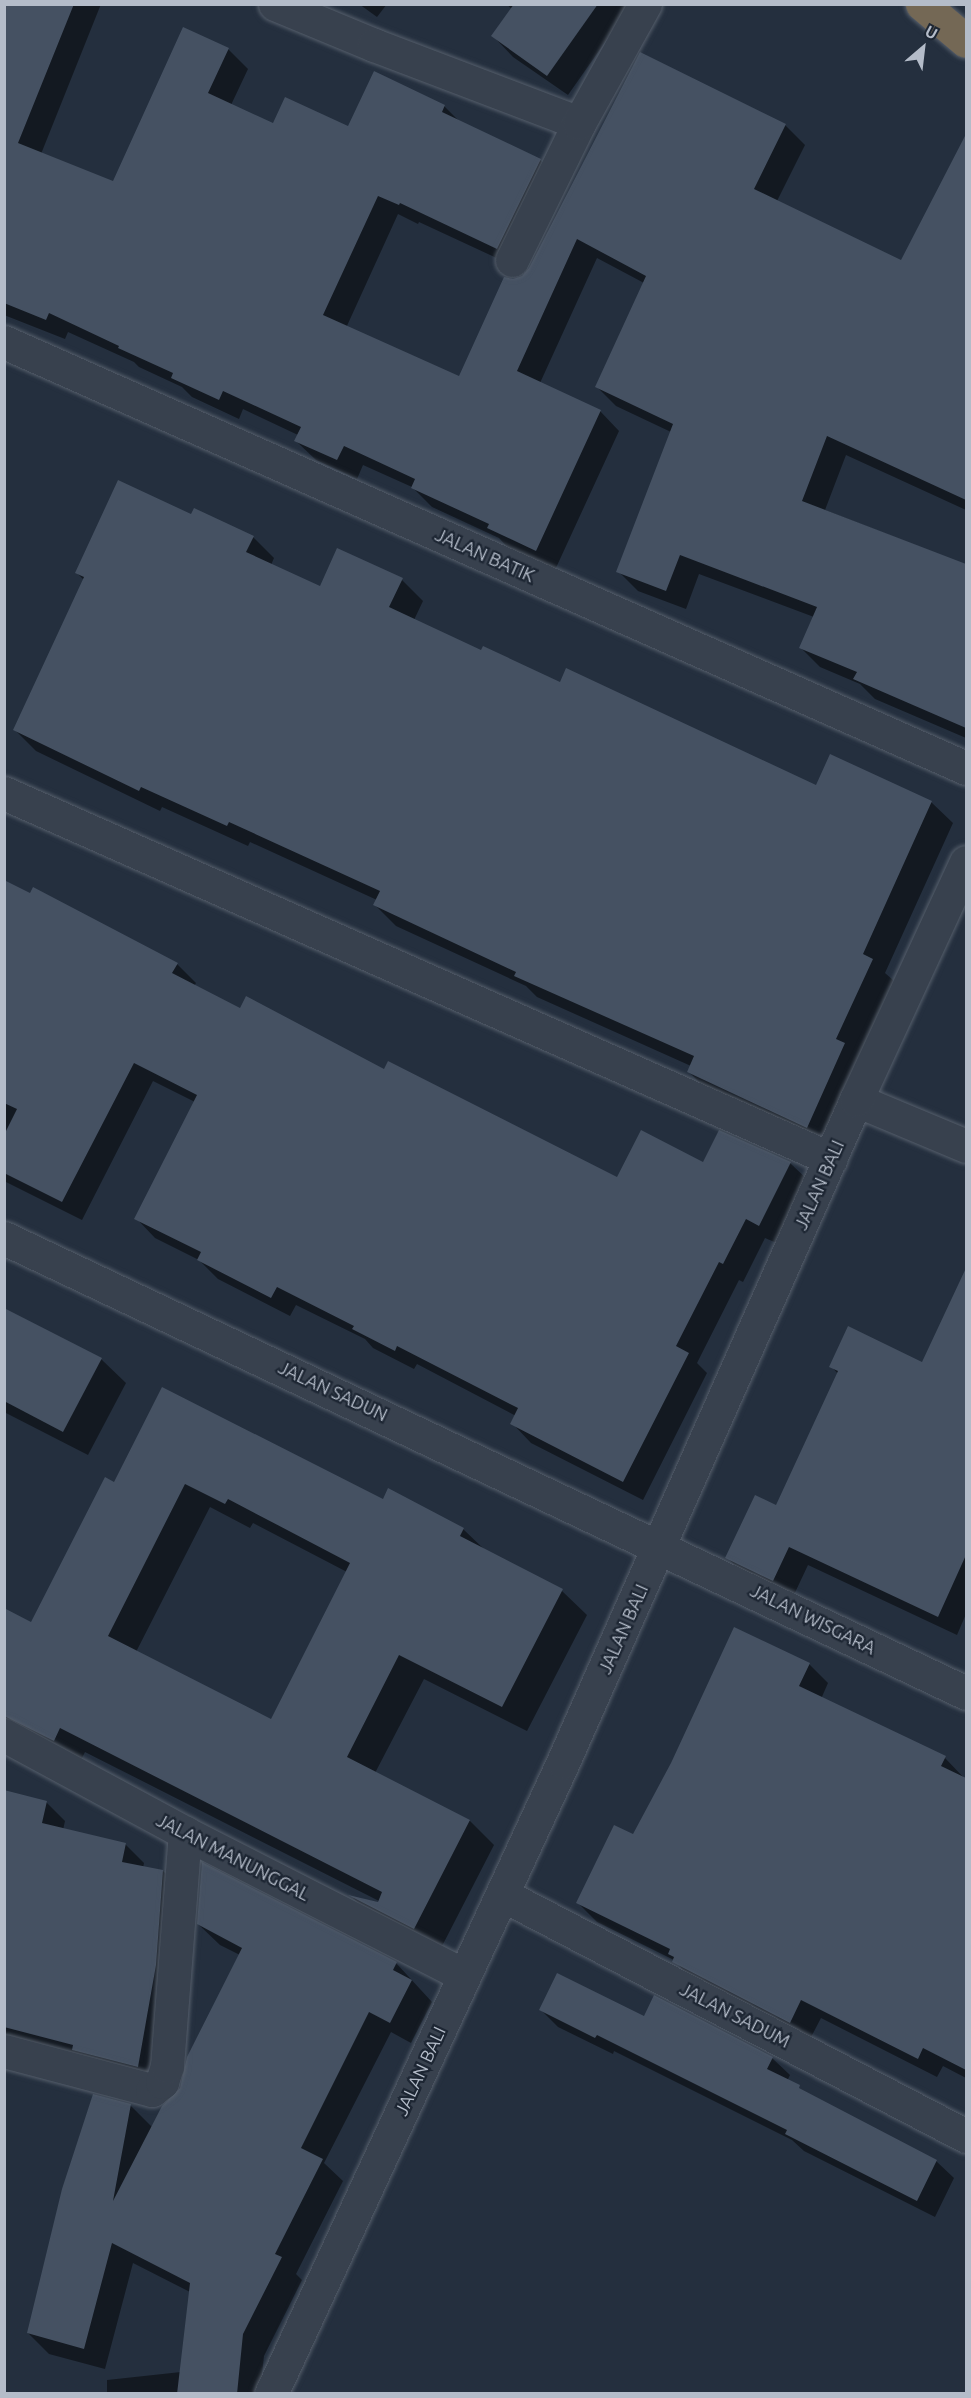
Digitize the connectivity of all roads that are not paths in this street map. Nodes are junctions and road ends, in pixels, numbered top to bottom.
1 (275, 4) edge
2 (645, 4) edge
3 (922, 4) edge
4 (966, 41) edge
5 (579, 123) junction
6 (512, 260) dead end
7 (4, 342) edge
8 (966, 768) edge
9 (4, 793) edge
10 (966, 862) edge
11 (856, 1100) junction
12 (966, 1146) edge
13 (831, 1159) junction
14 (4, 1238) edge
15 (660, 1546) junction
16 (966, 1693) edge
17 (4, 1735) edge
18 (185, 1833) junction
19 (503, 1895) junction
20 (464, 1974) junction
21 (4, 2051) edge
22 (966, 2136) edge
23 (272, 2394) edge

1 - 5 street
2 - 5 street
3 - 4 highway
5 - 6 street
7 - 8 street, JALAN BATIK
9 - 13 street
10 - 11 street, JALAN BALI
11 - 12 street
11 - 13 street, JALAN BALI
13 - 15 street, JALAN BALI
14 - 15 street, JALAN SADUN
15 - 16 street, JALAN WISGARA
15 - 19 street, JALAN BALI
17 - 18 street, JALAN MANUNGGAL
18 - 20 street, JALAN MANUNGGAL
18 - 21 street
19 - 20 street, JALAN BALI
19 - 22 street, JALAN SADUM
20 - 23 street, JALAN BALI

